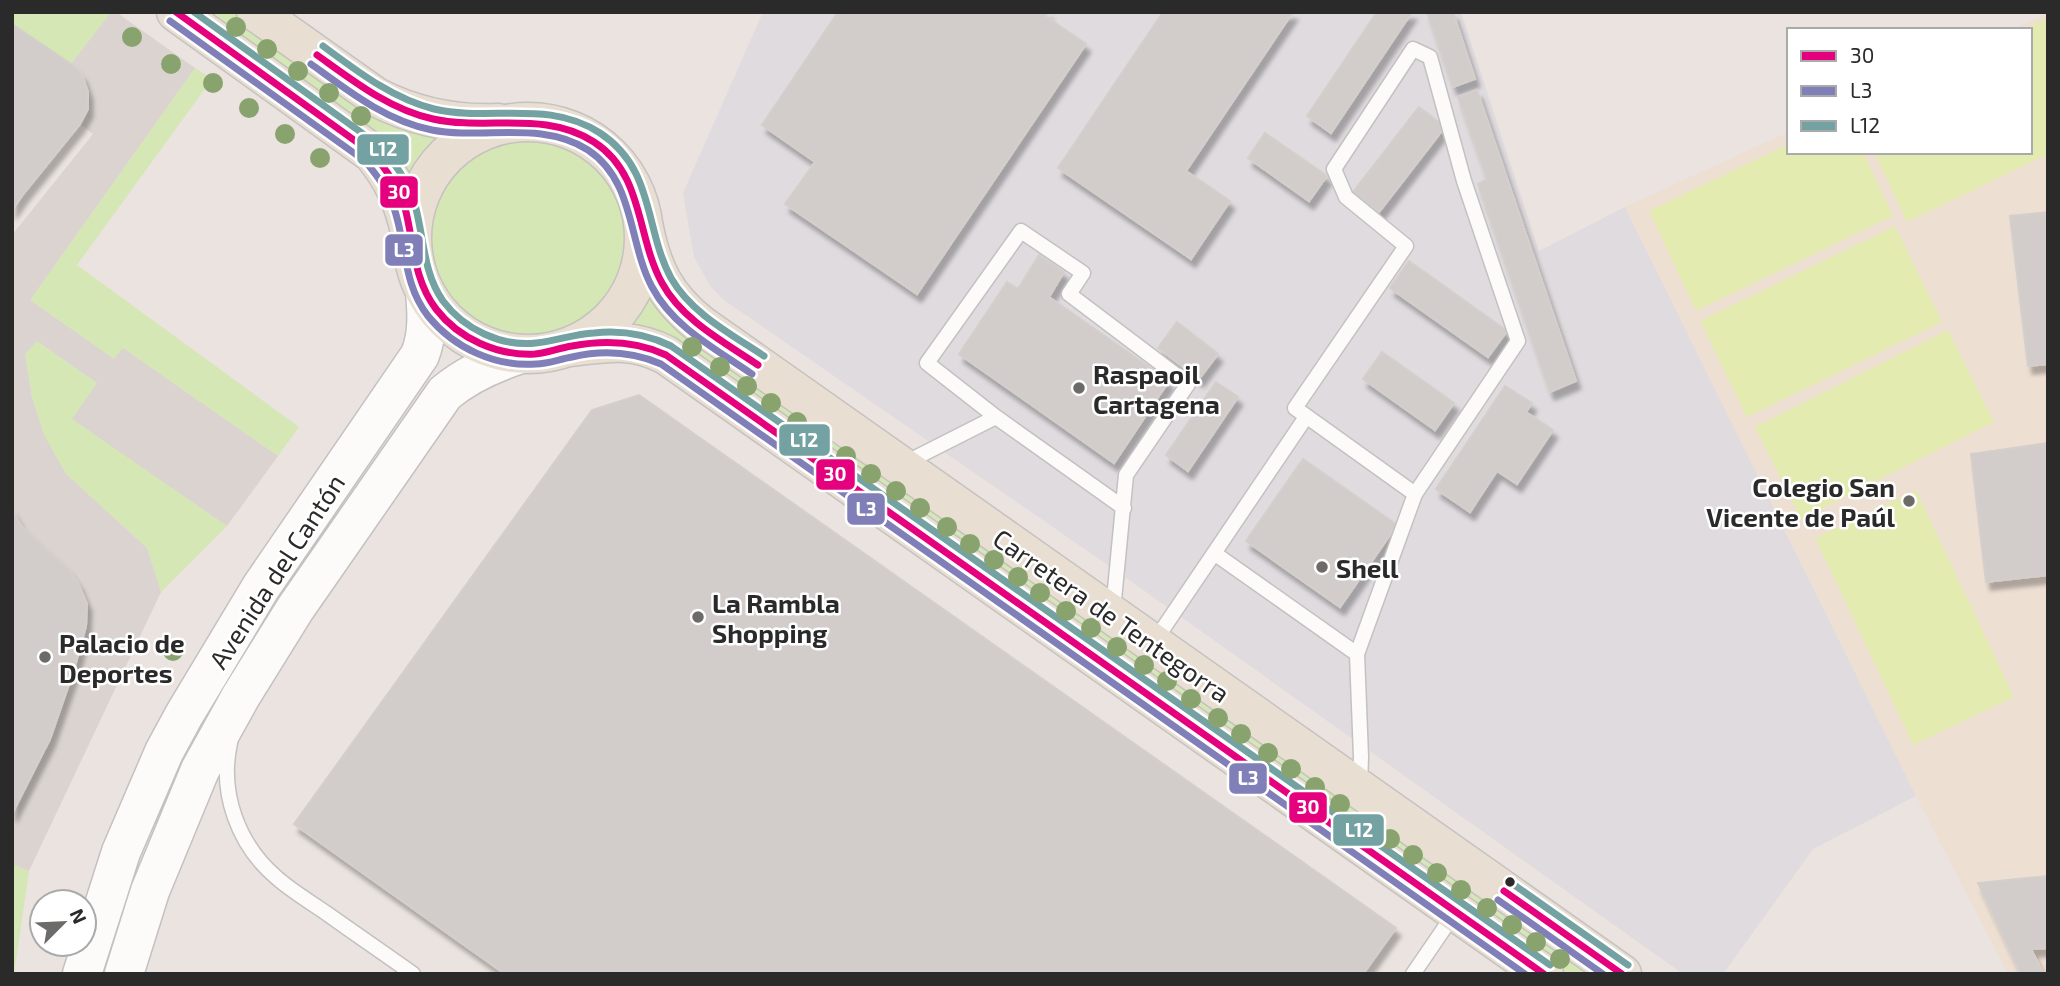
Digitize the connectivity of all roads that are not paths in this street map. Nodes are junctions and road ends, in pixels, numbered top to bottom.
1 (176, 12) edge
2 (256, 12) edge
3 (507, 123) junction
4 (643, 223) junction
5 (411, 240) junction
6 (425, 292) junction
7 (570, 346) junction
8 (521, 354) junction
9 (996, 417) junction
10 (1307, 417) junction
11 (900, 466) junction
12 (1415, 494) junction
13 (1124, 508) junction
14 (1214, 553) junction
15 (1112, 615) junction
16 (1153, 643) junction
17 (1357, 654) junction
18 (254, 674) junction
19 (1359, 789) junction
20 (1456, 912) junction
21 (82, 974) edge
22 (124, 974) edge
23 (413, 974) edge
24 (1413, 974) edge
25 (1544, 974) edge
26 (1622, 974) edge

1 - 5 main road
2 - 3 main road
3 - 4 main road
3 - 5 main road
4 - 7 main road
4 - 11 main road, Carretera de Tentegorra
5 - 6 main road
6 - 8 main road
6 - 21 main road, Avenida del Cantón
7 - 8 main road
7 - 20 main road, Carretera de Tentegorra
8 - 18 main road, Avenida del Cantón
9 - 11 lane
9 - 13 lane
9 - 13 lane
10 - 12 lane
10 - 12 lane
10 - 14 lane
11 - 15 main road, Carretera de Tentegorra
12 - 17 lane
13 - 15 lane
14 - 16 lane
14 - 17 lane
15 - 16 main road, Carretera de Tentegorra
16 - 19 main road, Carretera de Tentegorra
17 - 19 lane
18 - 22 main road, Avenida del Cantón
18 - 23 lane
19 - 26 main road, Carretera de Tentegorra
20 - 24 lane
20 - 25 main road, Carretera de Tentegorra

